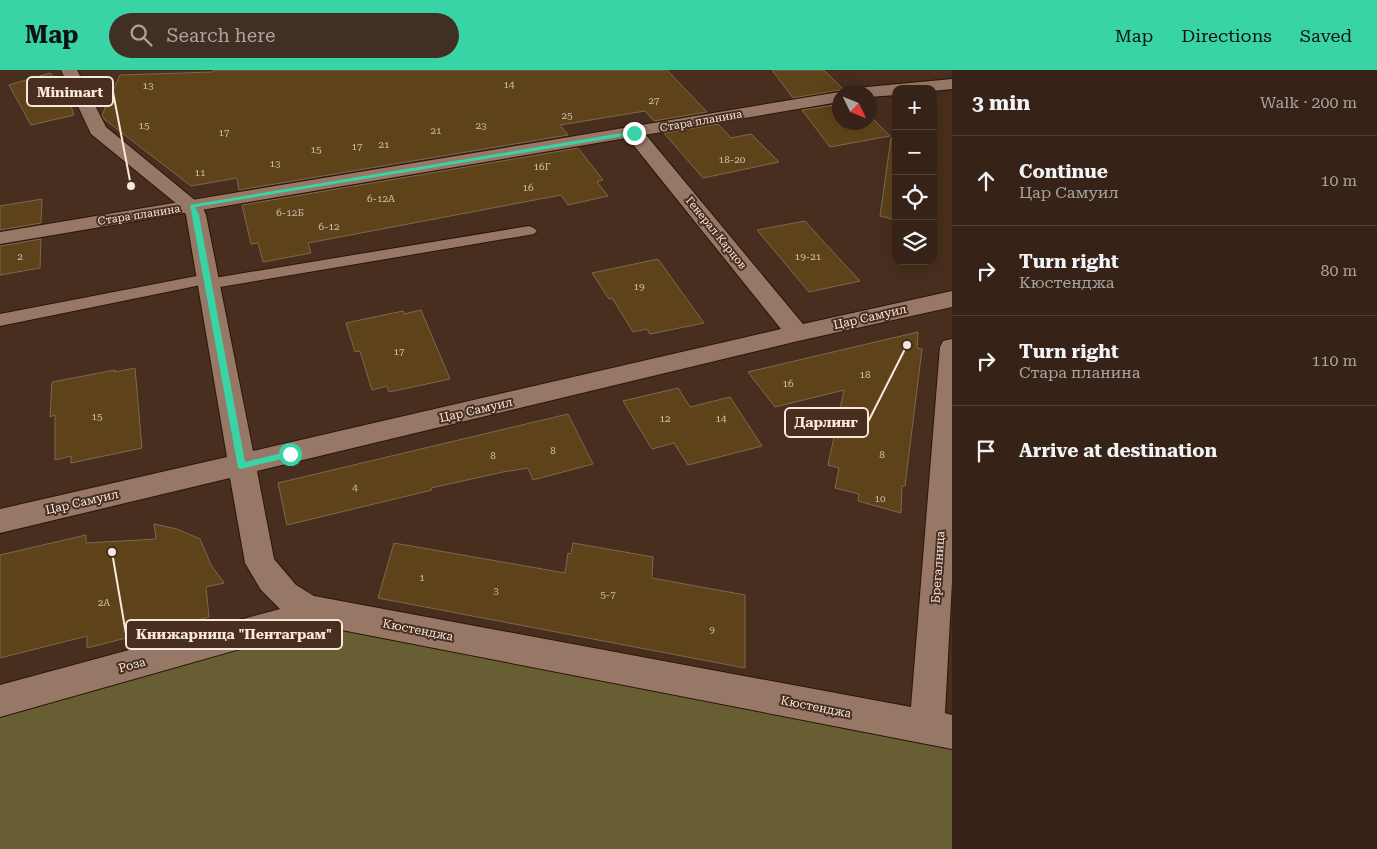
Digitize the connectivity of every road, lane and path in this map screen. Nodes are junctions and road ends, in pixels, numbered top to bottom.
1 (69, 70) edge
2 (952, 84) edge
3 (877, 91) edge
4 (832, 98) edge
5 (634, 133) junction
6 (192, 206) junction
7 (530, 231) dead end
8 (0, 238) edge
9 (207, 282) junction
10 (952, 299) edge
11 (0, 320) edge
12 (798, 333) junction
13 (952, 347) edge
14 (241, 466) junction
15 (0, 521) edge
16 (320, 612) junction
17 (0, 701) edge
18 (940, 730) edge

1 - 6 street
2 - 3 street
4 - 5 street, Стара планина
5 - 6 street, Стара планина
5 - 12 street, Генерал Карцов
6 - 8 street, Стара планина
6 - 9 street, Кюстенджа
7 - 9 lane
9 - 11 lane
9 - 14 street, Кюстенджа
10 - 12 street, Цар Самуил
12 - 14 street, Цар Самуил
13 - 18 street, Брегалница
14 - 15 street, Цар Самуил
14 - 16 street, Кюстенджа
16 - 17 street, Роза
16 - 18 street, Кюстенджа

